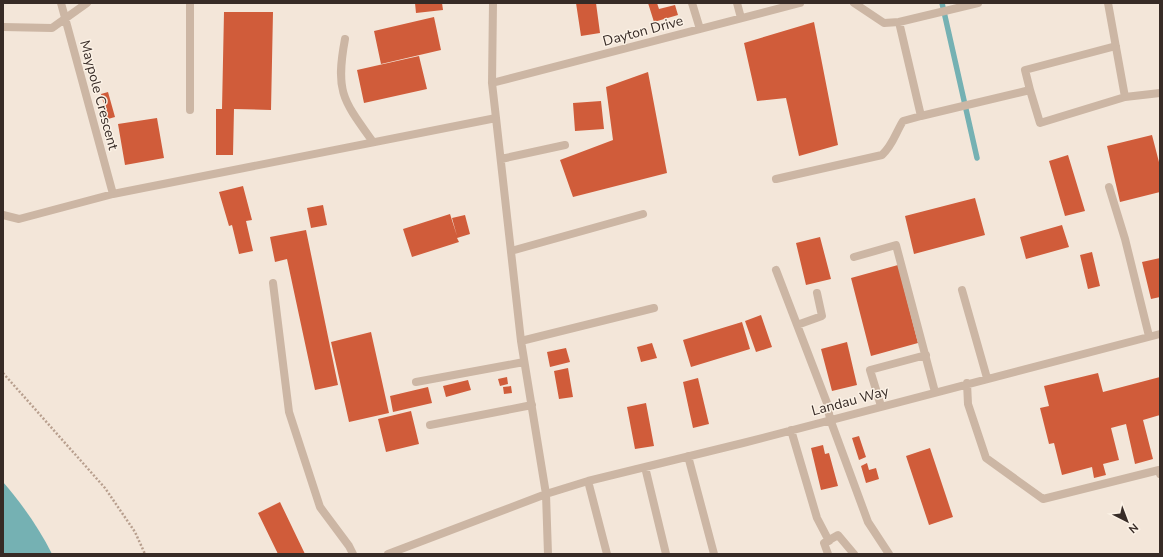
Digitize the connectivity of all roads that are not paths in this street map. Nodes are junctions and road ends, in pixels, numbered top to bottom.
1 (61, 3) edge
2 (87, 3) edge
3 (190, 3) edge
4 (493, 3) edge
5 (692, 3) edge
6 (737, 3) edge
7 (800, 3) edge
8 (854, 3) edge
9 (978, 3) edge
10 (1108, 3) edge
11 (741, 18) junction
12 (65, 19) junction
13 (899, 22) junction
14 (3, 27) edge
15 (700, 29) junction
16 (345, 39) dead end
17 (1116, 46) junction
18 (492, 83) junction
19 (1030, 90) junction
20 (1160, 93) edge
21 (1125, 97) junction
22 (190, 110) dead end
23 (921, 116) junction
24 (496, 118) junction
25 (373, 142) junction
26 (565, 145) dead end
27 (501, 159) junction
28 (776, 179) dead end
29 (1109, 187) dead end
30 (113, 194) junction
31 (643, 214) dead end
32 (3, 215) edge
33 (511, 251) junction
34 (854, 257) dead end
35 (776, 270) dead end
36 (273, 283) dead end
37 (962, 290) dead end
38 (817, 293) dead end
39 (654, 308) dead end
40 (797, 325) junction
41 (1160, 334) edge
42 (1149, 336) junction
43 (521, 341) junction
44 (926, 355) junction
45 (524, 362) junction
46 (987, 378) junction
47 (416, 382) dead end
48 (967, 384) junction
49 (935, 392) junction
50 (532, 405) junction
51 (881, 406) junction
52 (830, 419) junction
53 (430, 425) dead end
54 (791, 430) junction
55 (688, 456) junction
56 (645, 467) junction
57 (1160, 474) edge
58 (588, 481) junction
59 (546, 494) junction
60 (829, 541) junction
61 (403, 551) edge
62 (353, 554) edge
63 (388, 554) edge
64 (548, 554) edge
65 (606, 554) edge
66 (666, 554) edge
67 (714, 554) edge
68 (828, 554) edge
69 (854, 554) edge
70 (889, 554) edge

1 - 12 lane, Maypole Crescent
2 - 12 lane
3 - 22 lane
4 - 18 lane
5 - 15 lane
6 - 11 lane
7 - 11 lane, Dayton Drive
8 - 13 lane
9 - 13 lane
10 - 17 lane
11 - 15 lane, Dayton Drive
12 - 14 lane
12 - 30 lane, Maypole Crescent
13 - 23 lane
15 - 18 lane, Dayton Drive
16 - 25 lane
17 - 19 lane
17 - 21 lane
18 - 24 lane
19 - 21 lane
19 - 23 lane
20 - 21 lane
23 - 28 lane
24 - 25 lane
24 - 27 lane
25 - 30 lane
26 - 27 lane
27 - 33 lane
29 - 42 lane
30 - 32 lane
31 - 33 lane
33 - 43 lane
34 - 44 lane
35 - 40 lane
36 - 62 lane
37 - 46 lane
38 - 40 lane
39 - 43 lane
40 - 52 lane
41 - 42 lane, Landau Way
42 - 46 lane, Landau Way
43 - 45 lane
44 - 49 lane
44 - 51 lane
45 - 47 lane
45 - 50 lane
46 - 48 lane, Landau Way
48 - 49 lane, Landau Way
48 - 57 lane
49 - 51 lane, Landau Way
50 - 53 lane
50 - 59 lane
51 - 52 lane, Landau Way
52 - 54 lane, Landau Way
52 - 70 lane
54 - 55 lane, Landau Way
54 - 60 lane
55 - 56 lane, Landau Way
55 - 67 lane
56 - 58 lane, Landau Way
56 - 66 lane
58 - 59 lane, Landau Way
58 - 65 lane
59 - 61 lane, Landau Way
59 - 64 lane
60 - 68 lane
60 - 69 lane
61 - 63 lane, Landau Way

